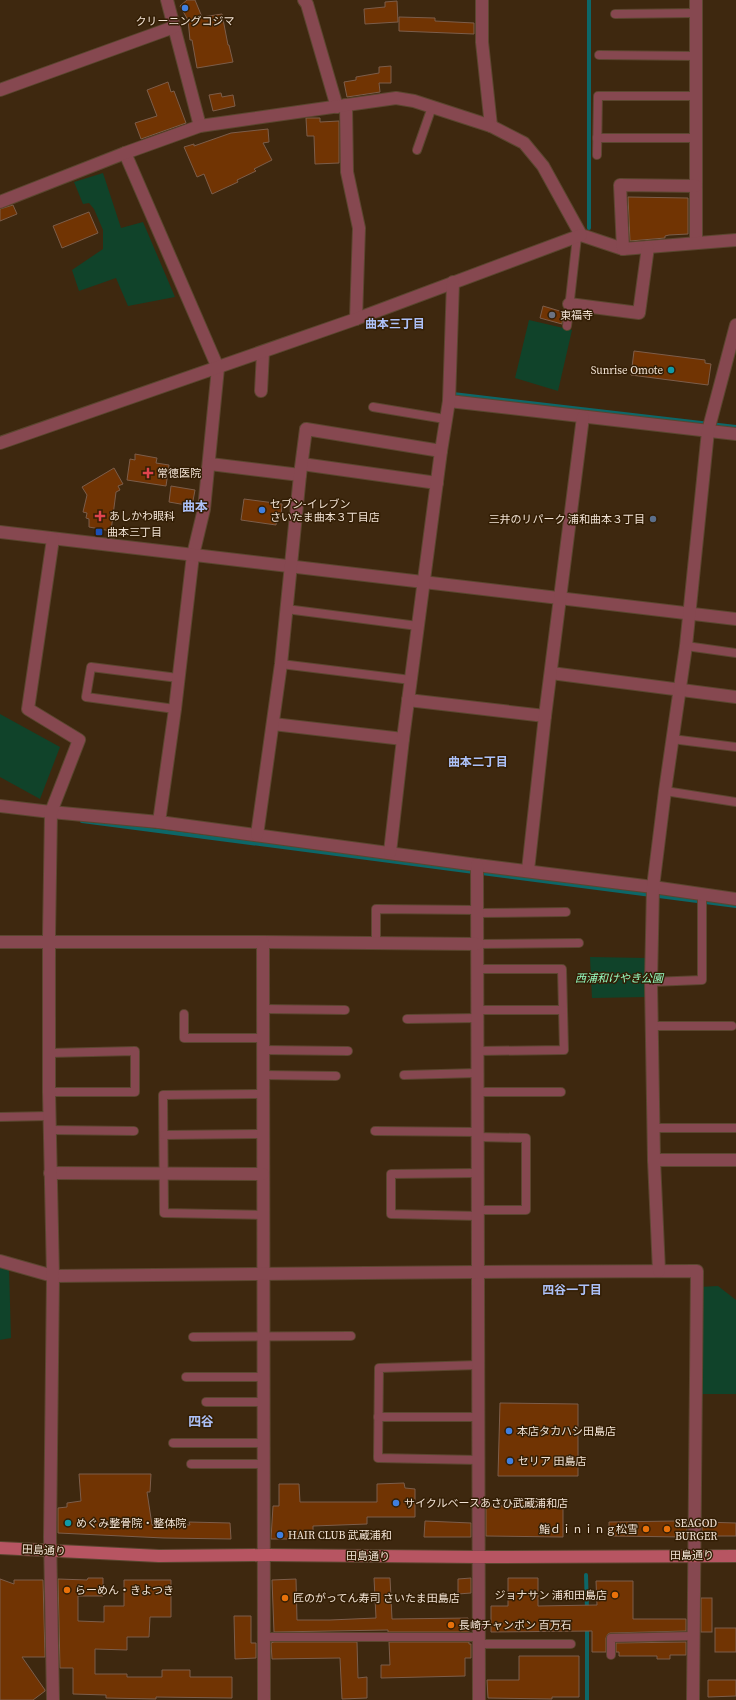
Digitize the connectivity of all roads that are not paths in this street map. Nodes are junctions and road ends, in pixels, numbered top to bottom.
1 (167, 0) edge
2 (304, 0) edge
3 (482, 0) edge
4 (696, 0) edge
5 (696, 13) junction
6 (615, 14) dead end
7 (174, 27) junction
8 (599, 55) dead end
9 (696, 56) junction
10 (0, 90) edge
11 (696, 96) junction
12 (342, 106) junction
13 (432, 107) junction
14 (200, 126) junction
15 (491, 126) junction
16 (597, 138) junction
17 (696, 138) junction
18 (417, 150) dead end
19 (125, 153) junction
20 (597, 155) dead end
21 (696, 186) junction
22 (0, 202) edge
23 (579, 236) junction
24 (736, 240) edge
25 (696, 243) junction
26 (648, 247) junction
27 (623, 249) junction
28 (453, 282) junction
29 (569, 304) junction
30 (356, 319) junction
31 (736, 325) edge
32 (567, 326) dead end
33 (263, 352) junction
34 (218, 368) junction
35 (261, 391) dead end
36 (449, 401) junction
37 (373, 407) dead end
38 (583, 417) junction
39 (445, 419) junction
40 (708, 431) junction
41 (736, 434) edge
42 (0, 443) edge
43 (441, 451) junction
44 (210, 464) junction
45 (301, 470) junction
46 (437, 483) junction
47 (0, 532) edge
48 (54, 539) junction
49 (193, 555) junction
50 (291, 567) junction
51 (425, 582) junction
52 (560, 598) junction
53 (286, 609) junction
54 (689, 614) junction
55 (736, 619) edge
56 (418, 626) junction
57 (686, 646) junction
58 (736, 653) edge
59 (281, 664) junction
60 (550, 673) junction
61 (178, 678) junction
62 (411, 680) junction
63 (680, 689) junction
64 (736, 697) edge
65 (408, 700) junction
66 (175, 709) junction
67 (545, 716) junction
68 (273, 724) junction
69 (403, 739) junction
70 (672, 739) junction
71 (736, 747) edge
72 (665, 792) junction
73 (736, 802) edge
74 (0, 806) edge
75 (51, 812) junction
76 (159, 822) junction
77 (257, 835) junction
78 (390, 852) junction
79 (477, 865) junction
80 (528, 870) junction
81 (653, 887) junction
82 (702, 895) junction
83 (736, 899) edge
84 (477, 911) junction
85 (566, 912) dead end
86 (0, 942) edge
87 (49, 942) junction
88 (263, 942) junction
89 (376, 943) junction
90 (579, 943) dead end
91 (477, 944) junction
92 (477, 969) junction
93 (652, 982) junction
94 (263, 1009) junction
95 (345, 1010) dead end
96 (563, 1010) junction
97 (184, 1014) dead end
98 (477, 1014) junction
99 (407, 1019) dead end
100 (652, 1026) junction
101 (732, 1026) dead end
102 (263, 1044) junction
103 (348, 1051) dead end
104 (477, 1051) junction
105 (49, 1053) junction
106 (477, 1073) junction
107 (263, 1075) junction
108 (404, 1075) dead end
109 (336, 1076) dead end
110 (49, 1092) junction
111 (477, 1092) junction
112 (561, 1092) dead end
113 (263, 1094) junction
114 (49, 1116) junction
115 (0, 1117) edge
116 (654, 1128) junction
117 (736, 1128) edge
118 (49, 1130) junction
119 (134, 1131) dead end
120 (375, 1131) dead end
121 (164, 1134) junction
122 (263, 1134) junction
123 (478, 1135) junction
124 (654, 1160) junction
125 (736, 1160) edge
126 (164, 1172) junction
127 (50, 1173) junction
128 (478, 1173) junction
129 (263, 1174) junction
130 (478, 1213) junction
131 (263, 1215) junction
132 (0, 1261) edge
133 (659, 1271) junction
134 (478, 1272) junction
135 (263, 1274) junction
136 (53, 1276) junction
137 (351, 1336) dead end
138 (193, 1337) dead end
139 (263, 1337) junction
140 (478, 1365) junction
141 (186, 1377) dead end
142 (263, 1377) junction
143 (206, 1402) dead end
144 (263, 1402) junction
145 (378, 1417) junction
146 (478, 1417) junction
147 (173, 1442) dead end
148 (264, 1443) junction
149 (478, 1460) junction
150 (191, 1464) dead end
151 (264, 1464) junction
152 (0, 1548) edge
153 (50, 1551) junction
154 (264, 1555) junction
155 (694, 1555) junction
156 (736, 1556) edge
157 (478, 1557) junction
158 (693, 1636) junction
159 (264, 1637) junction
160 (479, 1640) junction
161 (571, 1644) dead end
162 (611, 1655) dead end
163 (52, 1700) edge
164 (264, 1700) edge
165 (479, 1700) edge
166 (693, 1700) edge

1 - 7 street
2 - 12 street
3 - 15 street
4 - 5 street
5 - 6 lane
5 - 9 street
7 - 10 street
7 - 14 street
8 - 9 lane
9 - 11 street
11 - 16 lane
11 - 17 street
12 - 13 street
12 - 14 street
12 - 30 street
13 - 15 street
13 - 18 lane
14 - 19 street
15 - 23 street
16 - 17 lane
16 - 20 lane
17 - 21 street
19 - 22 street
19 - 34 street
21 - 25 street
21 - 27 street
23 - 27 street
23 - 28 street
23 - 29 lane
24 - 25 street
25 - 26 street
26 - 27 street
26 - 29 street
28 - 30 street
28 - 36 street
29 - 32 lane
30 - 33 street
31 - 40 street
33 - 34 street
33 - 35 street
34 - 42 street
34 - 44 street
36 - 38 street
36 - 39 street
37 - 39 lane
38 - 40 street
38 - 52 street
39 - 43 street
40 - 41 street
40 - 54 street
43 - 45 street
43 - 46 street
44 - 45 street
44 - 49 street
45 - 46 street
45 - 50 street
46 - 51 street
47 - 48 street
48 - 49 street
48 - 75 street
49 - 50 street
49 - 61 street
50 - 51 street
50 - 53 street
51 - 52 street
51 - 56 street
52 - 54 street
52 - 60 street
53 - 56 lane
53 - 59 street
54 - 55 street
54 - 57 street
56 - 62 street
57 - 58 lane
57 - 63 street
59 - 62 lane
59 - 68 street
60 - 63 street
60 - 67 street
61 - 66 street
61 - 66 lane
62 - 65 street
63 - 64 street
63 - 70 street
65 - 67 street
65 - 69 street
66 - 76 street
67 - 80 street
68 - 69 street
68 - 77 street
69 - 78 street
70 - 71 lane
70 - 72 street
72 - 73 lane
72 - 81 street
74 - 75 street
75 - 76 street
75 - 87 street
76 - 77 street
77 - 78 street
78 - 79 street
79 - 80 street
79 - 84 street
80 - 81 street
81 - 82 street
81 - 93 street
82 - 83 street
82 - 93 lane
84 - 85 lane
84 - 89 lane
84 - 91 street
86 - 87 street
87 - 88 street
87 - 105 street
88 - 89 street
88 - 94 street
89 - 91 street
90 - 91 lane
91 - 92 street
92 - 96 lane
92 - 98 street
93 - 100 street
94 - 95 lane
94 - 102 street
96 - 98 lane
96 - 104 lane
97 - 102 lane
98 - 99 lane
98 - 104 street
100 - 101 lane
100 - 116 street
102 - 103 lane
102 - 107 street
104 - 106 street
105 - 110 street
105 - 110 lane
106 - 108 lane
106 - 111 street
107 - 109 lane
107 - 113 street
110 - 114 street
111 - 112 lane
111 - 123 street
113 - 121 lane
113 - 122 street
114 - 115 lane
114 - 118 street
116 - 117 lane
116 - 124 street
118 - 119 lane
118 - 127 street
120 - 123 lane
121 - 122 lane
121 - 126 lane
122 - 129 street
123 - 128 street
123 - 130 lane
124 - 125 street
124 - 133 street
126 - 127 street
126 - 129 street
126 - 131 lane
127 - 136 street
128 - 130 street
128 - 130 lane
129 - 131 street
130 - 134 street
131 - 135 street
132 - 136 street
133 - 134 street
133 - 155 street
134 - 135 street
134 - 140 street
135 - 136 street
135 - 139 street
136 - 153 street
137 - 139 lane
138 - 139 lane
139 - 142 street
140 - 145 lane
140 - 146 street
141 - 142 lane
142 - 144 street
143 - 144 lane
144 - 148 street
145 - 146 lane
145 - 149 lane
146 - 149 street
147 - 148 lane
148 - 151 street
149 - 157 street
150 - 151 lane
151 - 154 street
152 - 153 street, 田島通り
153 - 154 street, 田島通り
153 - 163 street
154 - 157 street, 田島通り
154 - 159 street
155 - 156 street, 田島通り
155 - 157 street, 田島通り
155 - 158 street
157 - 160 street
158 - 162 lane
158 - 166 street
159 - 160 lane
159 - 164 street
160 - 161 lane
160 - 165 street

